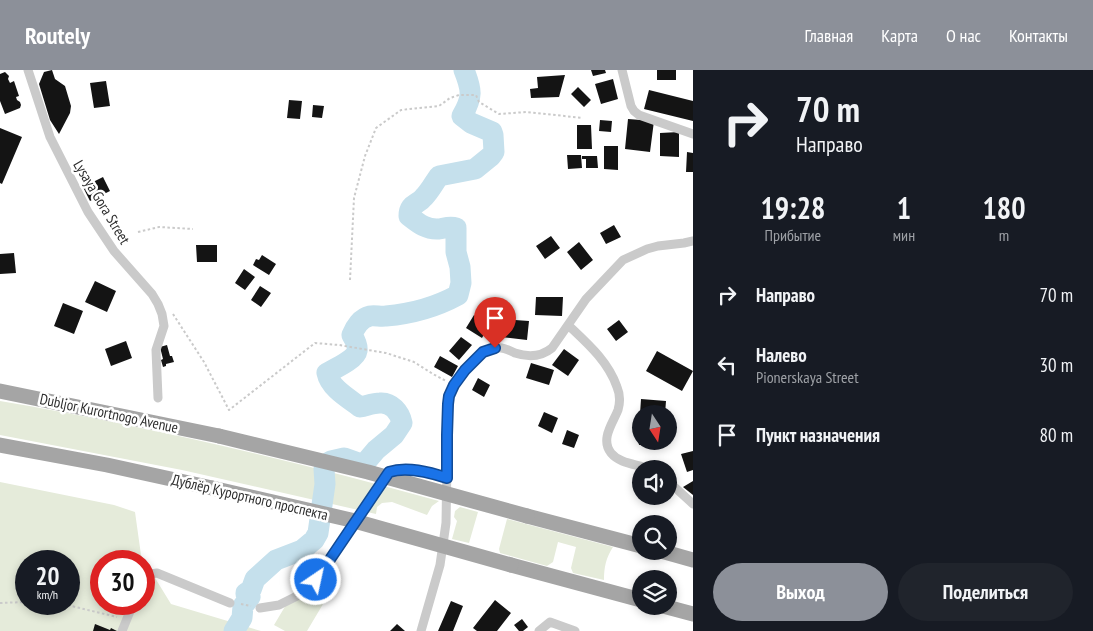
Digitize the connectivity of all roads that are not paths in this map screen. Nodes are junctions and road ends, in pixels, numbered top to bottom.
1 (28, 70) edge
2 (622, 70) edge
3 (693, 134) edge
4 (693, 241) edge
5 (568, 325) junction
6 (0, 391) edge
7 (158, 398) dead end
8 (0, 445) edge
9 (632, 464) edge
10 (447, 478) junction
11 (677, 489) edge
12 (693, 504) edge
13 (632, 544) edge
14 (677, 556) edge
15 (693, 560) edge
16 (155, 573) edge
17 (632, 598) edge
18 (230, 603) road end
19 (260, 608) road end
20 (677, 610) edge
21 (693, 614) edge
22 (129, 615) edge
23 (122, 631) edge
24 (421, 631) edge
25 (539, 631) edge
26 (575, 631) edge

1 - 7 street, Lysaya Gora Street
2 - 3 street
4 - 5 street
5 - 9 street
5 - 10 street
6 - 13 main road, Dubljor Kurortnogo Avenue, bridge
8 - 17 main road, Дублёр Курортного проспекта, bridge
10 - 19 street
10 - 24 street
11 - 12 street
14 - 15 main road
16 - 18 street
20 - 21 main road
22 - 23 street
25 - 26 street

